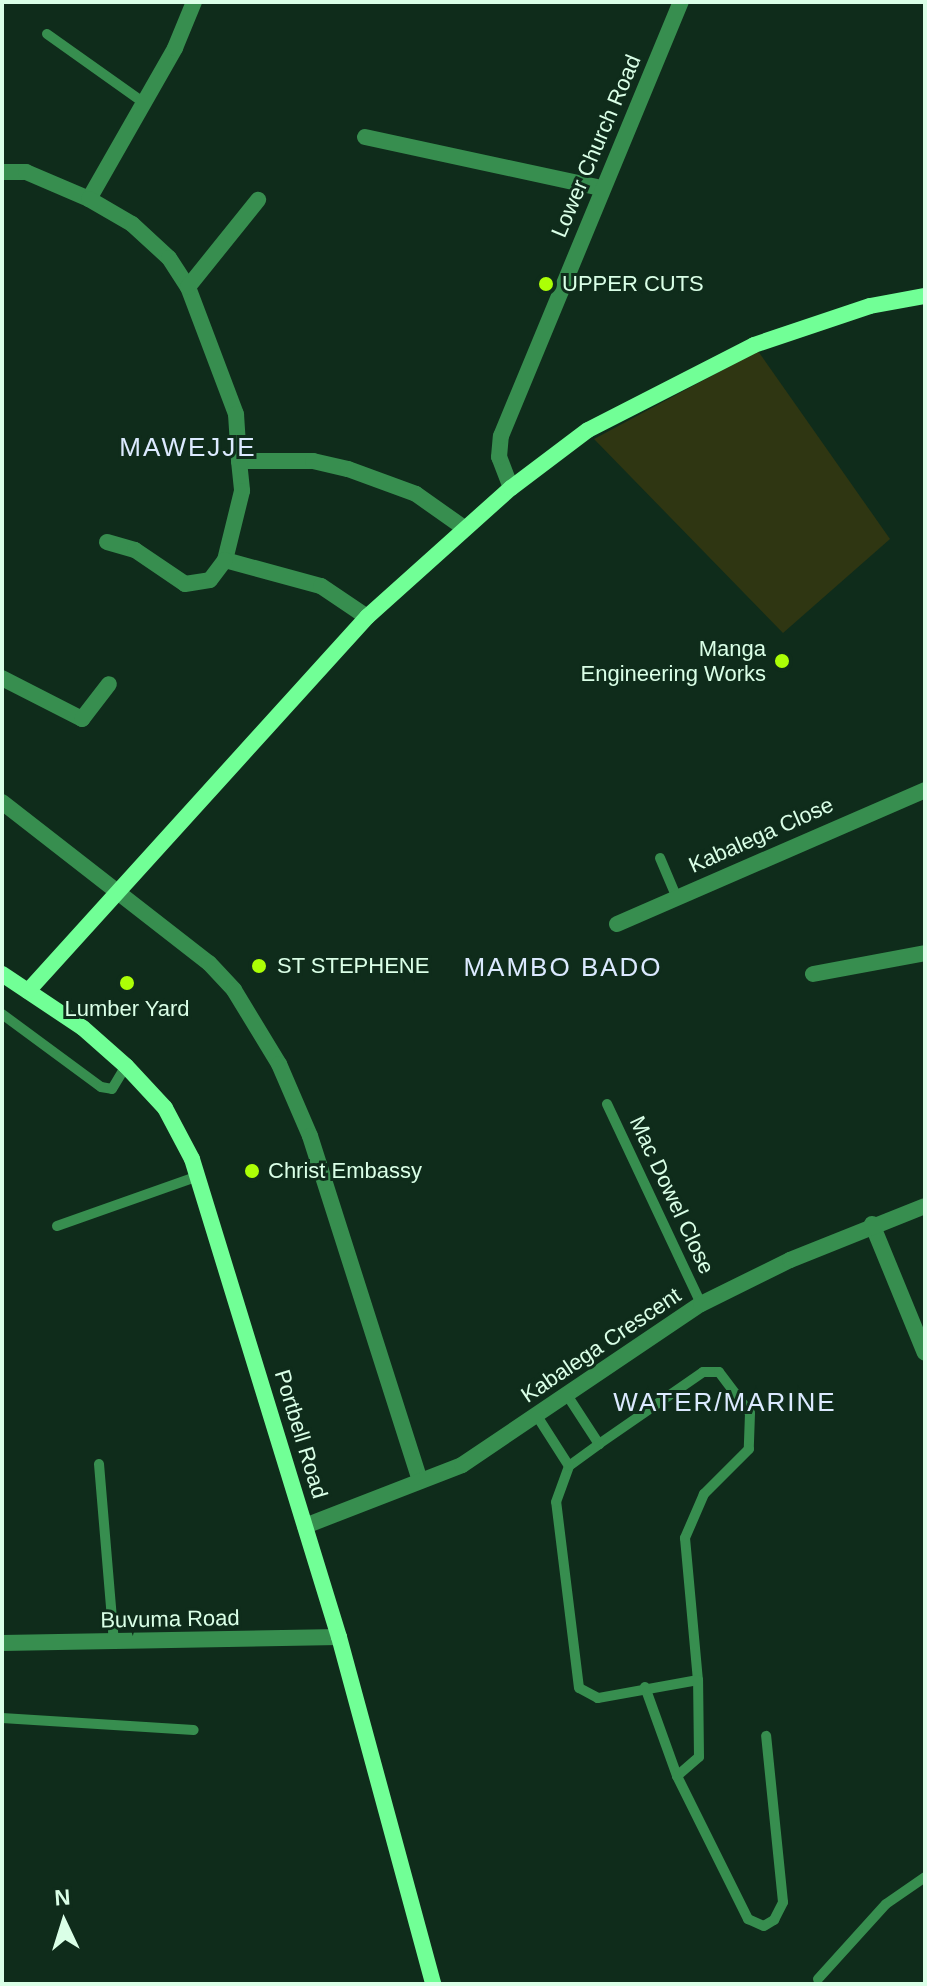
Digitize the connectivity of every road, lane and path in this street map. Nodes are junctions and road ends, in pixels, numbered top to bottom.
1 (194, 2) edge
2 (681, 2) edge
3 (47, 34) dead end
4 (144, 103) junction
5 (365, 137) dead end
6 (2, 172) edge
7 (601, 188) junction
8 (89, 199) junction
9 (258, 200) dead end
10 (188, 287) junction
11 (925, 296) edge
12 (239, 461) junction
13 (511, 488) junction
14 (464, 528) junction
15 (107, 542) dead end
16 (225, 560) junction
17 (367, 617) junction
18 (2, 678) edge
19 (109, 684) dead end
20 (925, 790) edge
21 (2, 802) edge
22 (660, 858) dead end
23 (117, 891) junction
24 (677, 898) junction
25 (617, 924) dead end
26 (925, 953) edge
27 (2, 974) edge
28 (813, 974) dead end
29 (28, 991) junction
30 (2, 1014) edge
31 (126, 1066) junction
32 (607, 1104) dead end
33 (198, 1176) junction
34 (925, 1206) edge
35 (872, 1224) junction
36 (57, 1226) dead end
37 (701, 1304) junction
38 (925, 1353) edge
39 (567, 1395) junction
40 (537, 1416) junction
41 (599, 1444) junction
42 (99, 1464) dead end
43 (569, 1466) junction
44 (420, 1481) junction
45 (305, 1526) junction
46 (339, 1637) junction
47 (114, 1642) junction
48 (2, 1643) edge
49 (698, 1680) junction
50 (645, 1687) junction
51 (2, 1718) edge
52 (194, 1730) dead end
53 (766, 1736) dead end
54 (677, 1776) junction
55 (925, 1877) edge
56 (818, 1979) dead end
57 (433, 1984) edge

1 - 4 street
2 - 7 street, Lower Church Road
3 - 4 lane
4 - 8 street
5 - 7 street
6 - 8 street
7 - 13 street, Lower Church Road
8 - 10 street
9 - 10 street
10 - 12 street
11 - 13 main road
12 - 14 street
12 - 16 street
13 - 14 main road
14 - 17 main road
15 - 16 street
16 - 17 street
17 - 23 main road
18 - 19 street
20 - 24 street, Kabalega Close
21 - 23 street
22 - 24 lane
23 - 29 main road
23 - 44 street
24 - 25 street, Kabalega Close
26 - 28 street
27 - 29 main road, Portbell Road
29 - 31 main road, Portbell Road
30 - 31 lane
31 - 33 main road, Portbell Road
32 - 37 lane, Mac Dowel Close
33 - 36 lane
33 - 45 main road, Portbell Road
34 - 35 street, Kabalega Crescent
35 - 37 street, Kabalega Crescent
35 - 38 street
37 - 39 street, Kabalega Crescent
39 - 40 street, Kabalega Crescent
39 - 41 lane
40 - 43 lane
40 - 44 street, Kabalega Crescent
41 - 43 lane
41 - 49 lane
42 - 47 lane
43 - 50 lane
44 - 45 street, Kabalega Crescent
45 - 46 main road, Portbell Road
46 - 47 street, Buvuma Road
46 - 57 main road, Portbell Road
47 - 48 street, Buvuma Road
49 - 50 lane
49 - 54 lane
50 - 54 lane
51 - 52 lane
53 - 54 lane
55 - 56 lane

